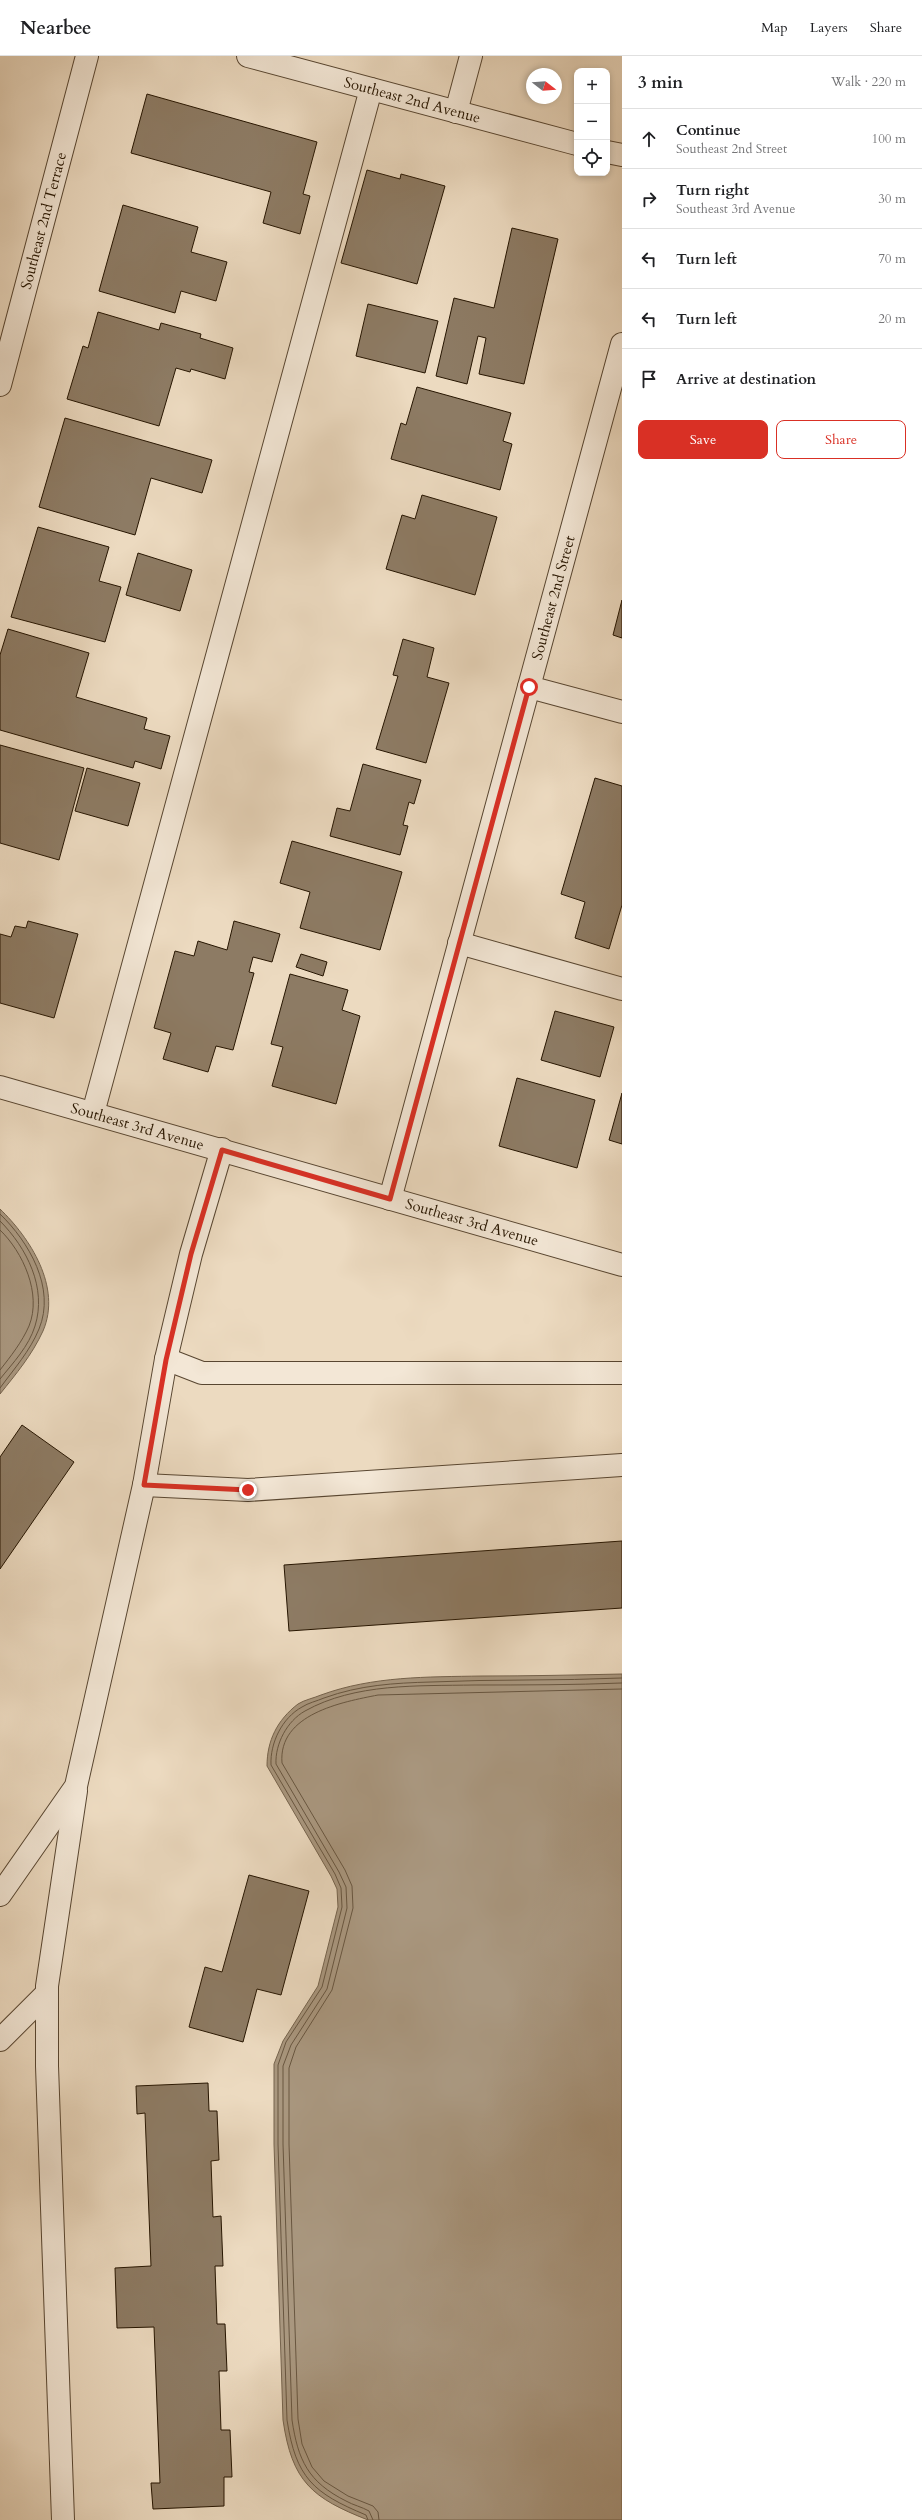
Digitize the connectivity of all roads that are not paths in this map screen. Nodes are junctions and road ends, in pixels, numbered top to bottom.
1 (87, 56) edge
2 (248, 56) edge
3 (471, 56) edge
4 (371, 89) junction
5 (456, 112) junction
6 (574, 143) edge
7 (610, 153) edge
8 (622, 155) edge
9 (622, 344) edge
10 (0, 385) edge
11 (529, 687) junction
12 (622, 712) edge
13 (460, 943) junction
14 (622, 989) edge
15 (0, 1086) edge
16 (93, 1113) junction
17 (222, 1150) junction
18 (390, 1199) junction
19 (622, 1265) edge
20 (166, 1360) junction
21 (622, 1373) edge
22 (622, 1465) edge
23 (144, 1485) junction
24 (76, 1786) junction
25 (0, 1895) edge
26 (47, 1993) junction
27 (0, 2040) edge
28 (64, 2520) edge

1 - 10 street, Southeast 2nd Terrace
2 - 4 street, Southeast 2nd Avenue
3 - 5 street
4 - 5 street, Southeast 2nd Avenue
4 - 16 street
5 - 6 street, Southeast 2nd Avenue
7 - 8 street
9 - 11 street, Southeast 2nd Street
11 - 12 street
11 - 13 street, Southeast 2nd Street
13 - 14 street
13 - 18 street, Southeast 2nd Street
15 - 16 street, Southeast 3rd Avenue
16 - 17 street, Southeast 3rd Avenue
17 - 18 street, Southeast 3rd Avenue
17 - 20 street
18 - 19 street, Southeast 3rd Avenue
20 - 21 street
20 - 23 street
22 - 23 street
23 - 24 street
24 - 25 street
24 - 26 street
26 - 27 street
26 - 28 street

